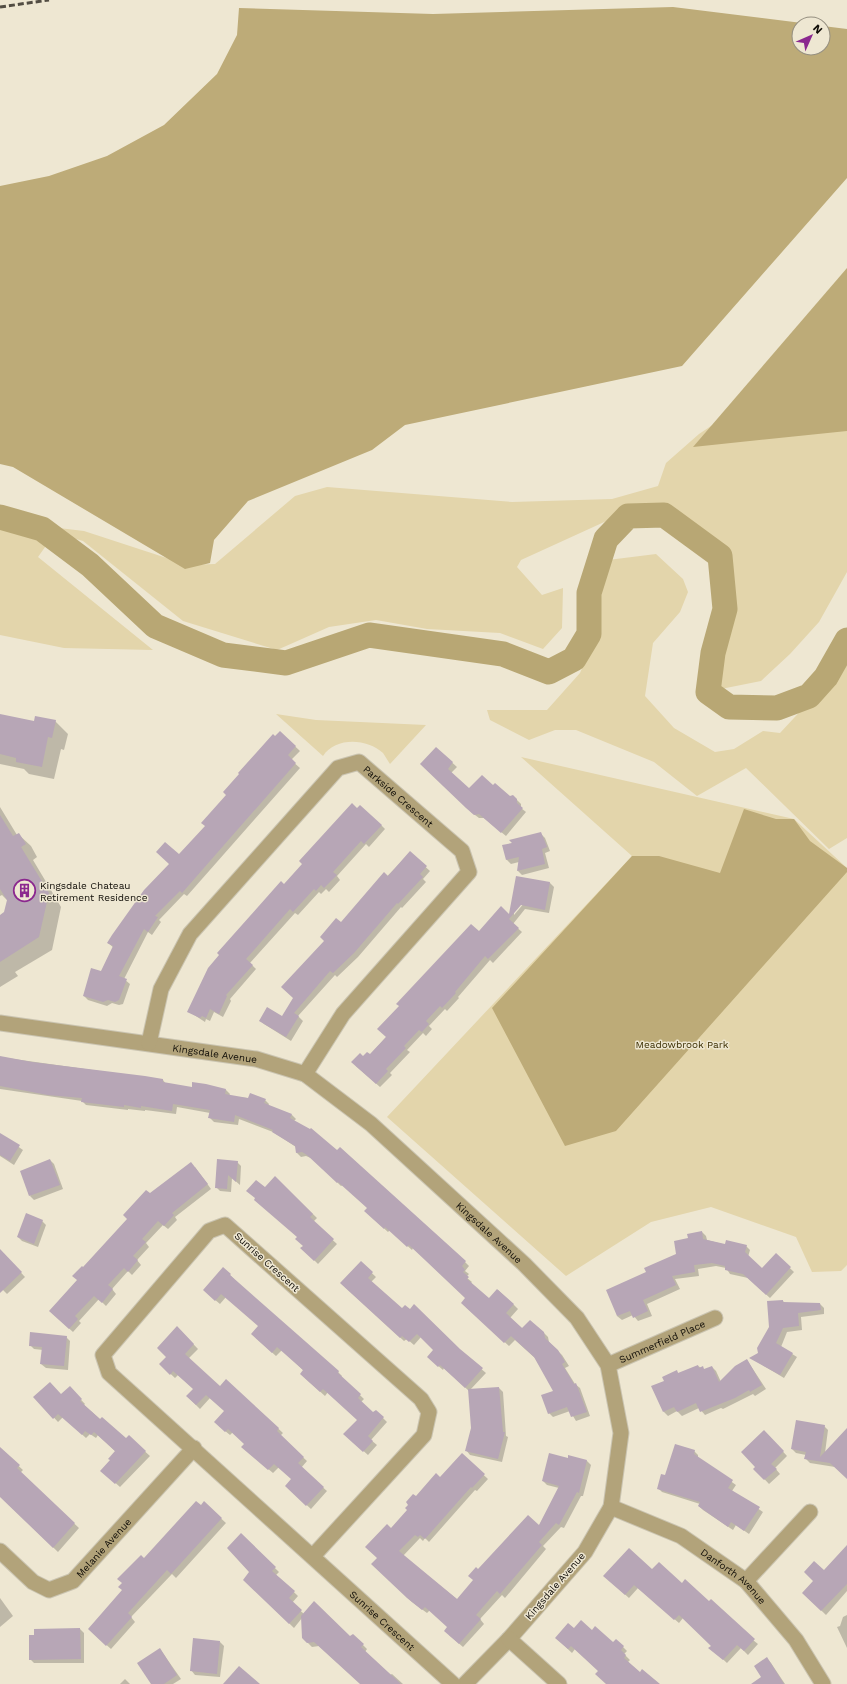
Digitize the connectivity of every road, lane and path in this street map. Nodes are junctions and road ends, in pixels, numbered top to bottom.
1 (0, 1023) edge
2 (149, 1043) junction
3 (305, 1074) junction
4 (715, 1318) dead end
5 (608, 1365) junction
6 (194, 1448) junction
7 (611, 1507) junction
8 (810, 1512) dead end
9 (0, 1551) edge
10 (313, 1556) junction
11 (746, 1581) junction
12 (509, 1639) junction
13 (453, 1684) edge
14 (465, 1684) edge
15 (559, 1684) edge
16 (823, 1684) edge

1 - 2 street, Kingsdale Avenue
2 - 3 street, Kingsdale Avenue
2 - 3 street, Parkside Crescent
3 - 5 street, Kingsdale Avenue
4 - 5 street, Summerfield Place
5 - 7 street, Kingsdale Avenue
6 - 9 street, Melanie Avenue
6 - 10 street, Sunrise Crescent
6 - 10 street, Sunrise Crescent
7 - 11 street, Danforth Avenue
7 - 12 street, Kingsdale Avenue
8 - 11 street
10 - 13 street, Sunrise Crescent
11 - 16 street, Danforth Avenue
12 - 14 street, Kingsdale Avenue
12 - 15 street

